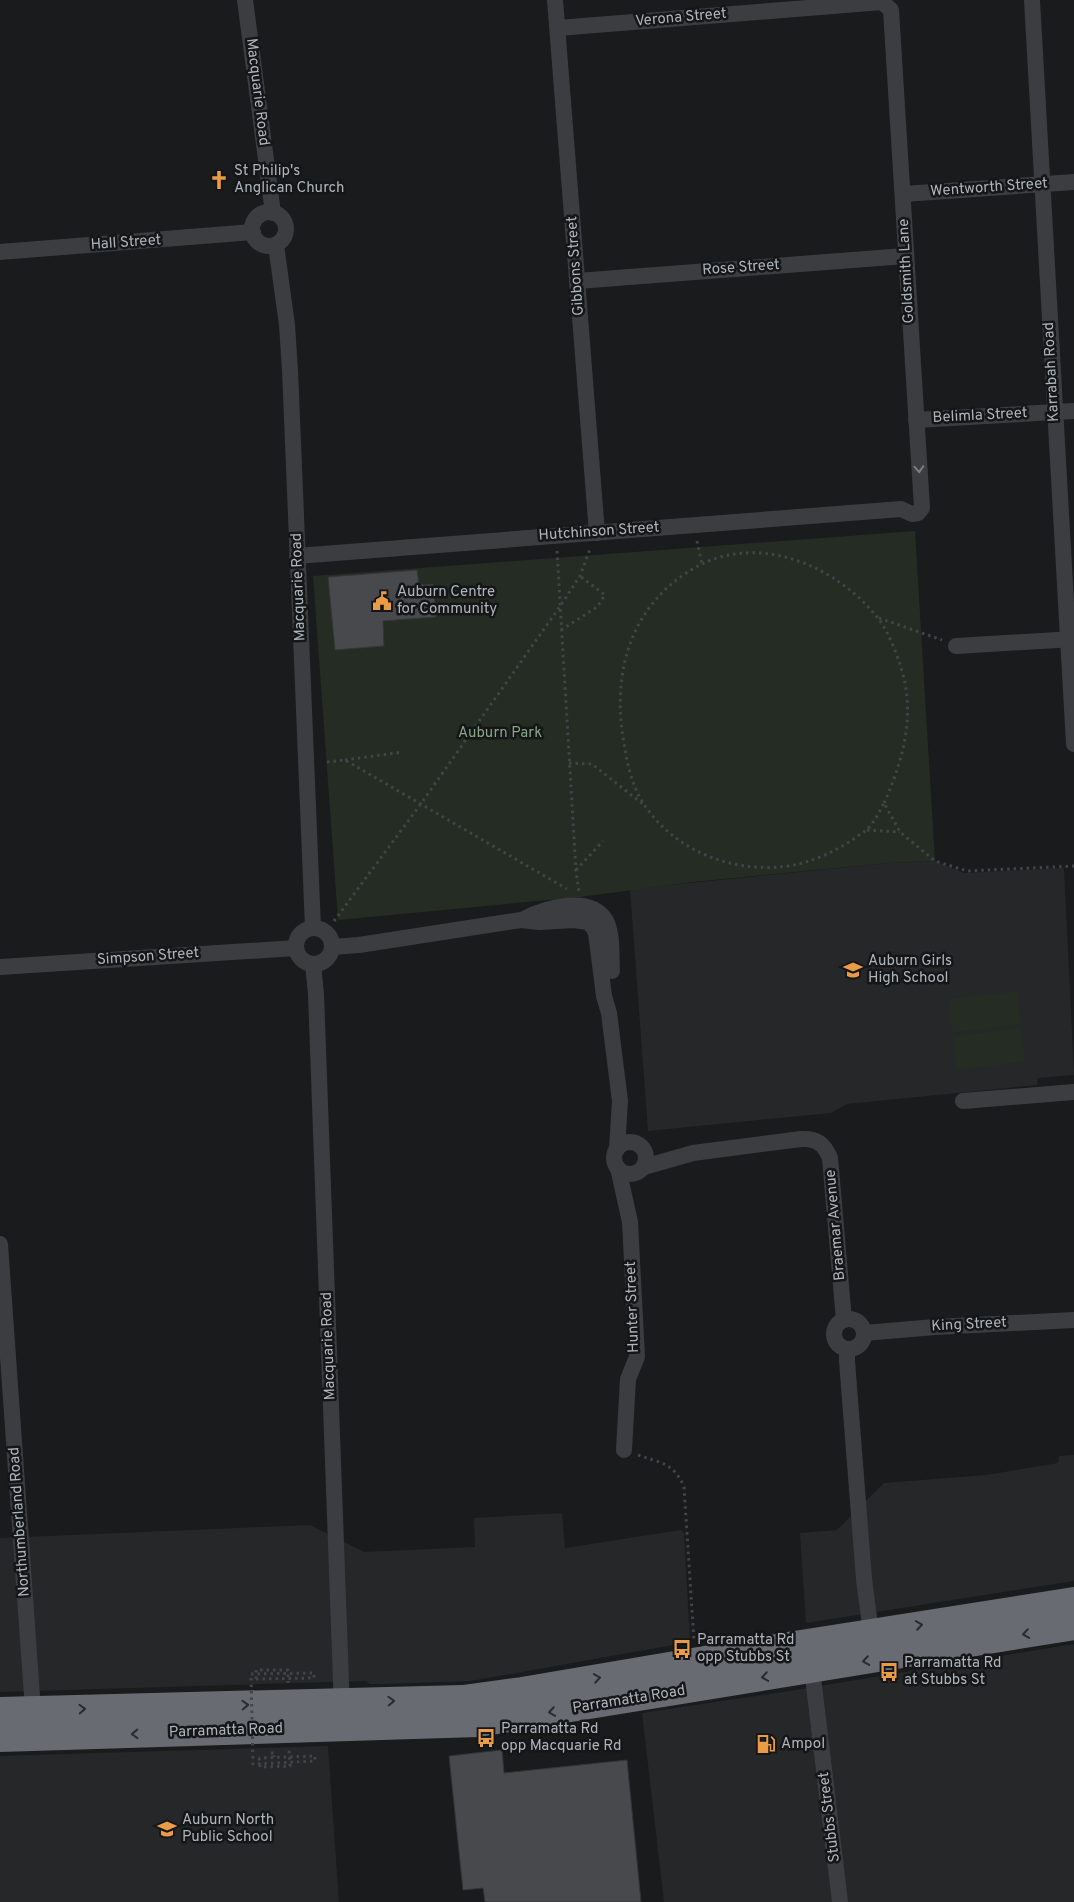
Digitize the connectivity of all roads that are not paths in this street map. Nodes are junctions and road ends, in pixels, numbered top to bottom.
1 (245, 0) edge
2 (556, 0) edge
3 (1032, 0) edge
4 (891, 10) joint
5 (558, 28) junction
6 (1074, 182) edge
7 (1042, 184) junction
8 (904, 194) junction
9 (273, 213) junction
10 (253, 232) junction
11 (276, 245) junction
12 (0, 252) edge
13 (905, 256) junction
14 (577, 281) junction
15 (1074, 411) edge
16 (1054, 412) junction
17 (916, 420) junction
18 (901, 509) joint
19 (597, 532) junction
20 (297, 556) junction
21 (1071, 639) edge
22 (956, 646) road end
23 (1074, 744) edge
24 (521, 920) junction
25 (313, 928) junction
26 (332, 947) junction
27 (296, 948) junction
28 (313, 964) junction
29 (0, 967) edge
30 (609, 1012) junction
31 (1074, 1092) edge
32 (620, 1101) junction
33 (964, 1101) dead end
34 (639, 1145) junction
35 (617, 1149) junction
36 (694, 1153) junction
37 (618, 1168) junction
38 (640, 1170) junction
39 (630, 1222) junction
40 (0, 1244) edge
41 (844, 1320) junction
42 (1074, 1320) edge
43 (864, 1333) junction
44 (847, 1349) junction
45 (624, 1450) road end
46 (1074, 1601) edge
47 (1074, 1626) edge
48 (871, 1633) junction
49 (809, 1642) junction
50 (813, 1669) junction
51 (33, 1710) junction
52 (0, 1711) edge
53 (342, 1715) junction
54 (0, 1738) edge
55 (840, 1902) edge

1 - 9 street, Macquarie Road
2 - 5 street, Gibbons Street
3 - 7 street, Karrabah Road
4 - 5 street, Verona Street
4 - 8 street, Goldsmith Lane
5 - 14 street, Gibbons Street
6 - 7 street, Wentworth Street
7 - 8 street, Wentworth Street
7 - 16 street, Karrabah Road
8 - 13 street, Goldsmith Lane
9 - 10 street
9 - 11 street
10 - 11 street
10 - 12 street, Hall Street
11 - 20 street, Macquarie Road
13 - 14 street, Rose Street
13 - 17 street, Goldsmith Lane
14 - 19 street, Gibbons Street
15 - 16 street, Belimla Street
16 - 17 street, Belimla Street
16 - 21 street, Karrabah Road
17 -> 18 street, Goldsmith Lane
18 - 19 street, Hutchinson Street
19 - 20 street, Hutchinson Street
20 - 25 street, Macquarie Road
21 - 22 street
21 - 23 street, Karrabah Road
24 - 26 street
24 - 30 street
24 - 30 street
25 - 26 street
25 - 27 street
26 - 28 street
27 - 28 street
27 - 29 street, Simpson Street
28 - 53 street, Macquarie Road
30 - 32 street
31 - 33 street
32 - 34 street
32 - 35 street
34 - 35 street
34 - 36 street, Braemar Avenue
34 - 38 street
35 - 37 street
36 - 38 street, Braemar Avenue
36 - 41 street, Braemar Avenue
37 - 38 street
37 - 39 street, Hunter Street
38 - 39 street, Hunter Street
39 - 45 street, Hunter Street
40 - 51 street, Northumberland Road
41 - 43 street
41 - 44 street
42 - 43 street, King Street
43 - 44 street
44 - 48 street
48 -> 46 highway, Parramatta Road
47 -> 50 highway, Parramatta Road
48 - 49 highway, Parramatta Road
49 - 50 street, Stubbs Street
53 -> 49 highway, Parramatta Road
50 -> 53 highway, Parramatta Road
50 - 55 street, Stubbs Street
51 - 52 highway, Parramatta Road
51 -> 53 highway, Parramatta Road
53 -> 54 highway, Parramatta Road

